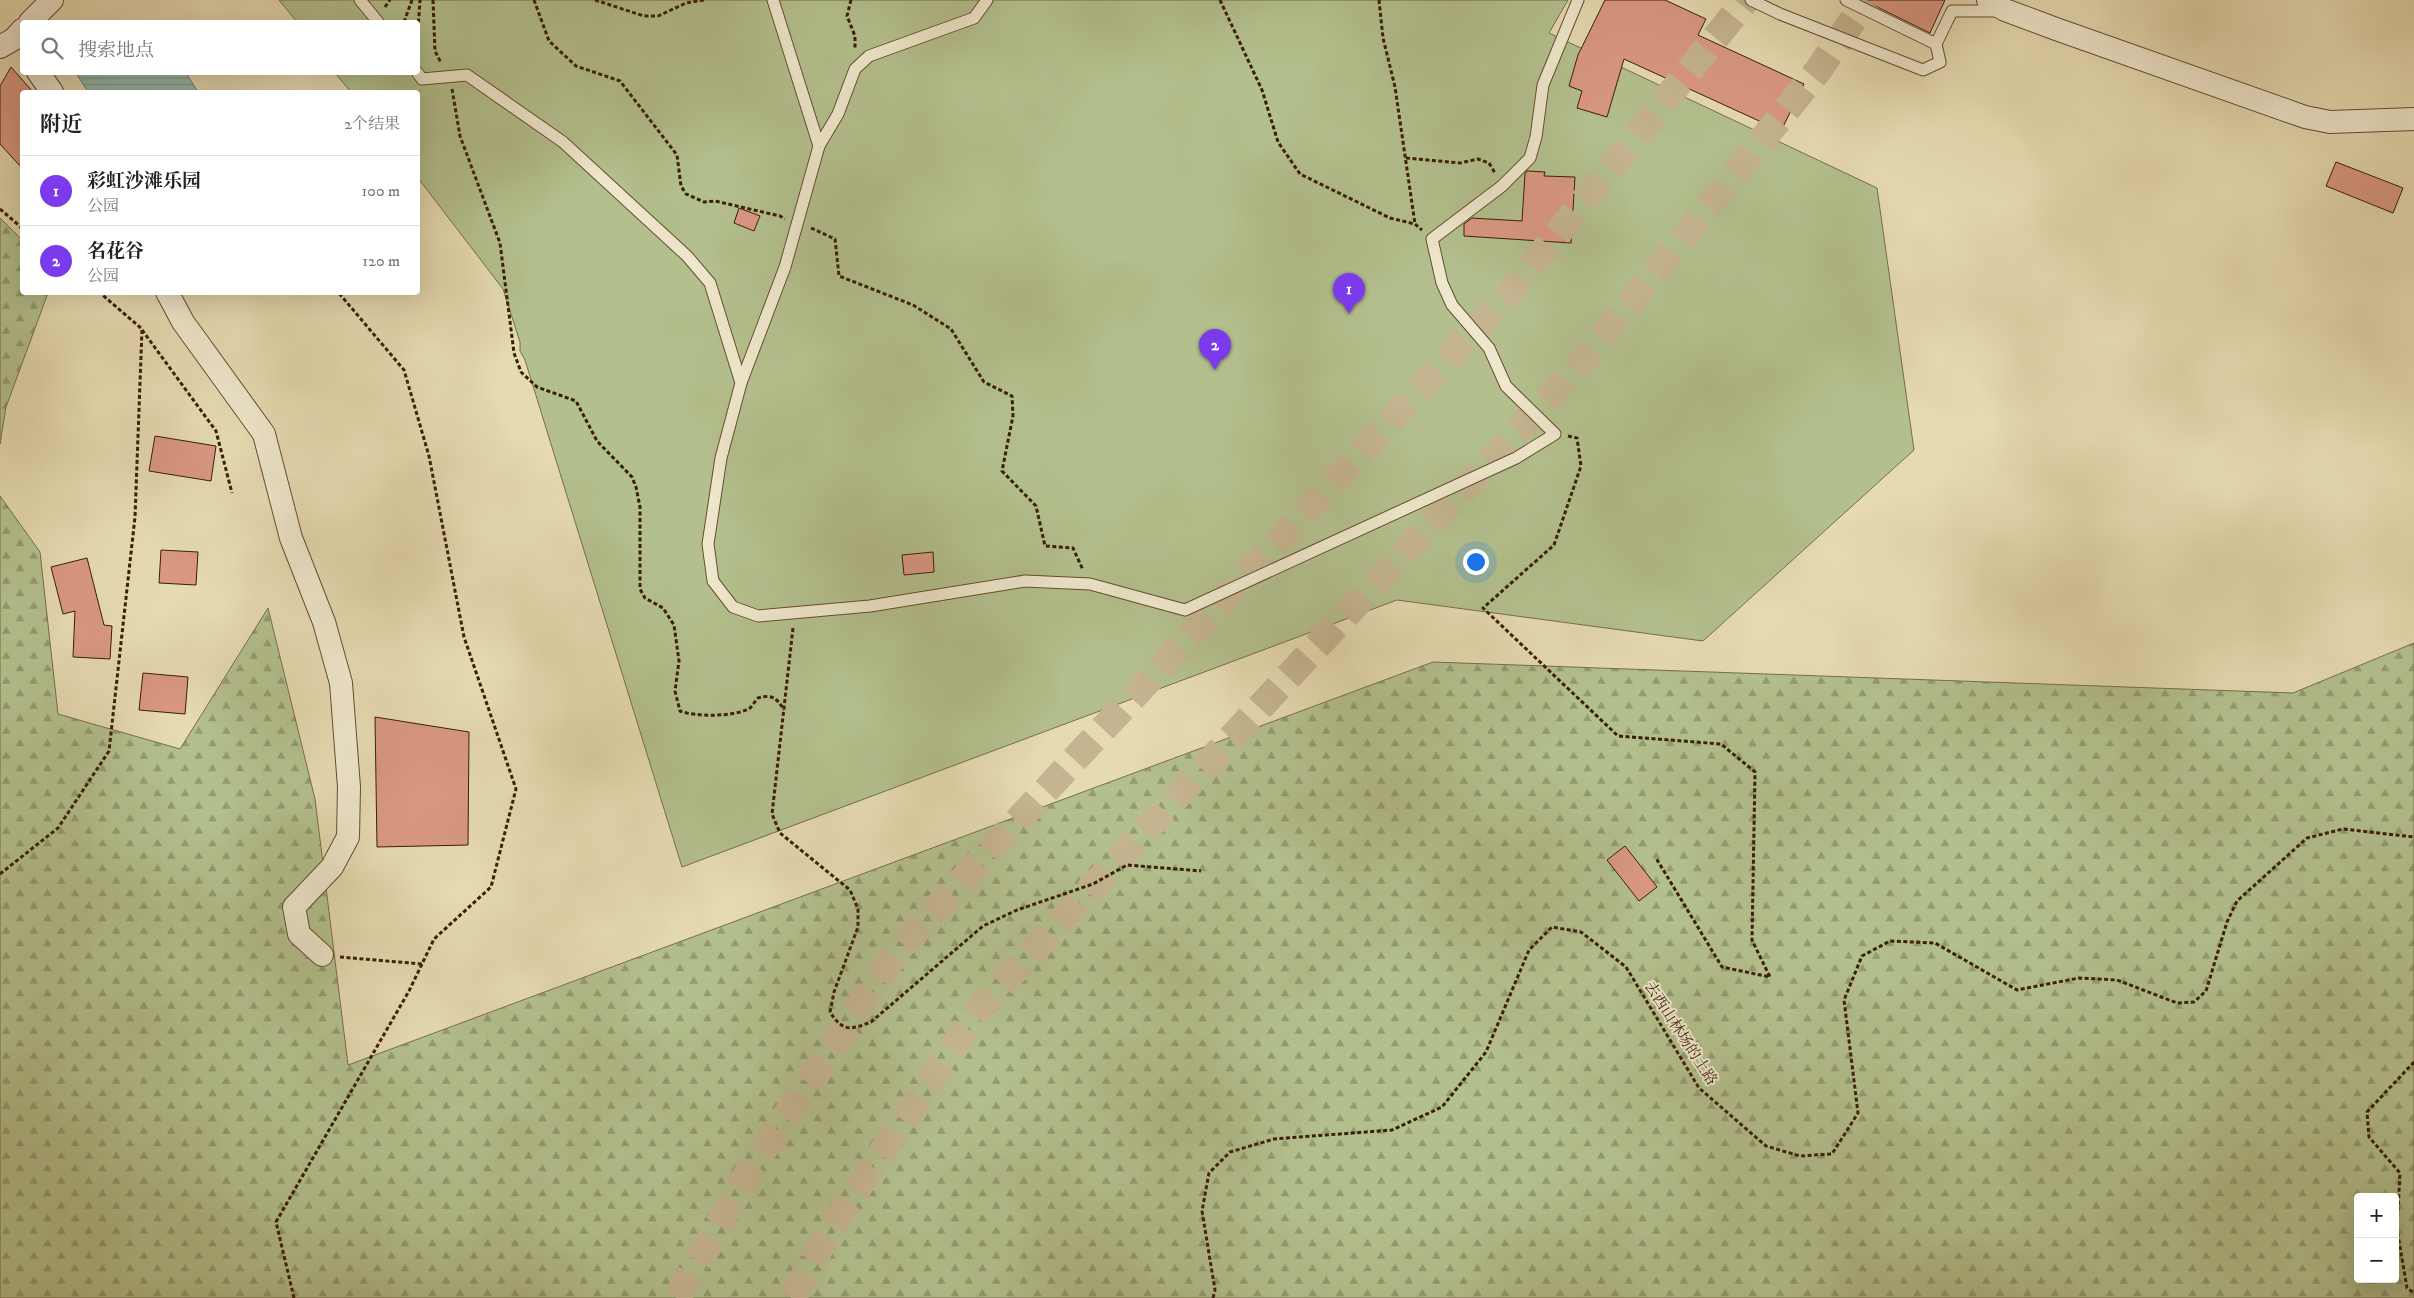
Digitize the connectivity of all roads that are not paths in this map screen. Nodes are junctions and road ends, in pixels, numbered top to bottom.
1 (52, 0) edge
2 (360, 0) edge
3 (773, 0) edge
4 (987, 0) edge
5 (1578, 0) edge
6 (1751, 0) edge
7 (1846, 0) edge
8 (1997, 5) edge
9 (32, 20) edge
10 (376, 20) edge
11 (1936, 44) junction
12 (40, 75) edge
13 (419, 75) edge
14 (51, 90) edge
15 (2414, 119) edge
16 (818, 146) junction
17 (169, 295) edge
18 (741, 382) junction
19 (322, 955) road end

1 - 9 street
2 - 10 lane
3 - 16 lane
4 - 16 lane
5 - 18 lane
6 - 11 lane
7 - 11 lane
8 - 11 lane
8 - 15 street
12 - 14 street
13 - 18 lane
16 - 18 lane
17 - 19 street

